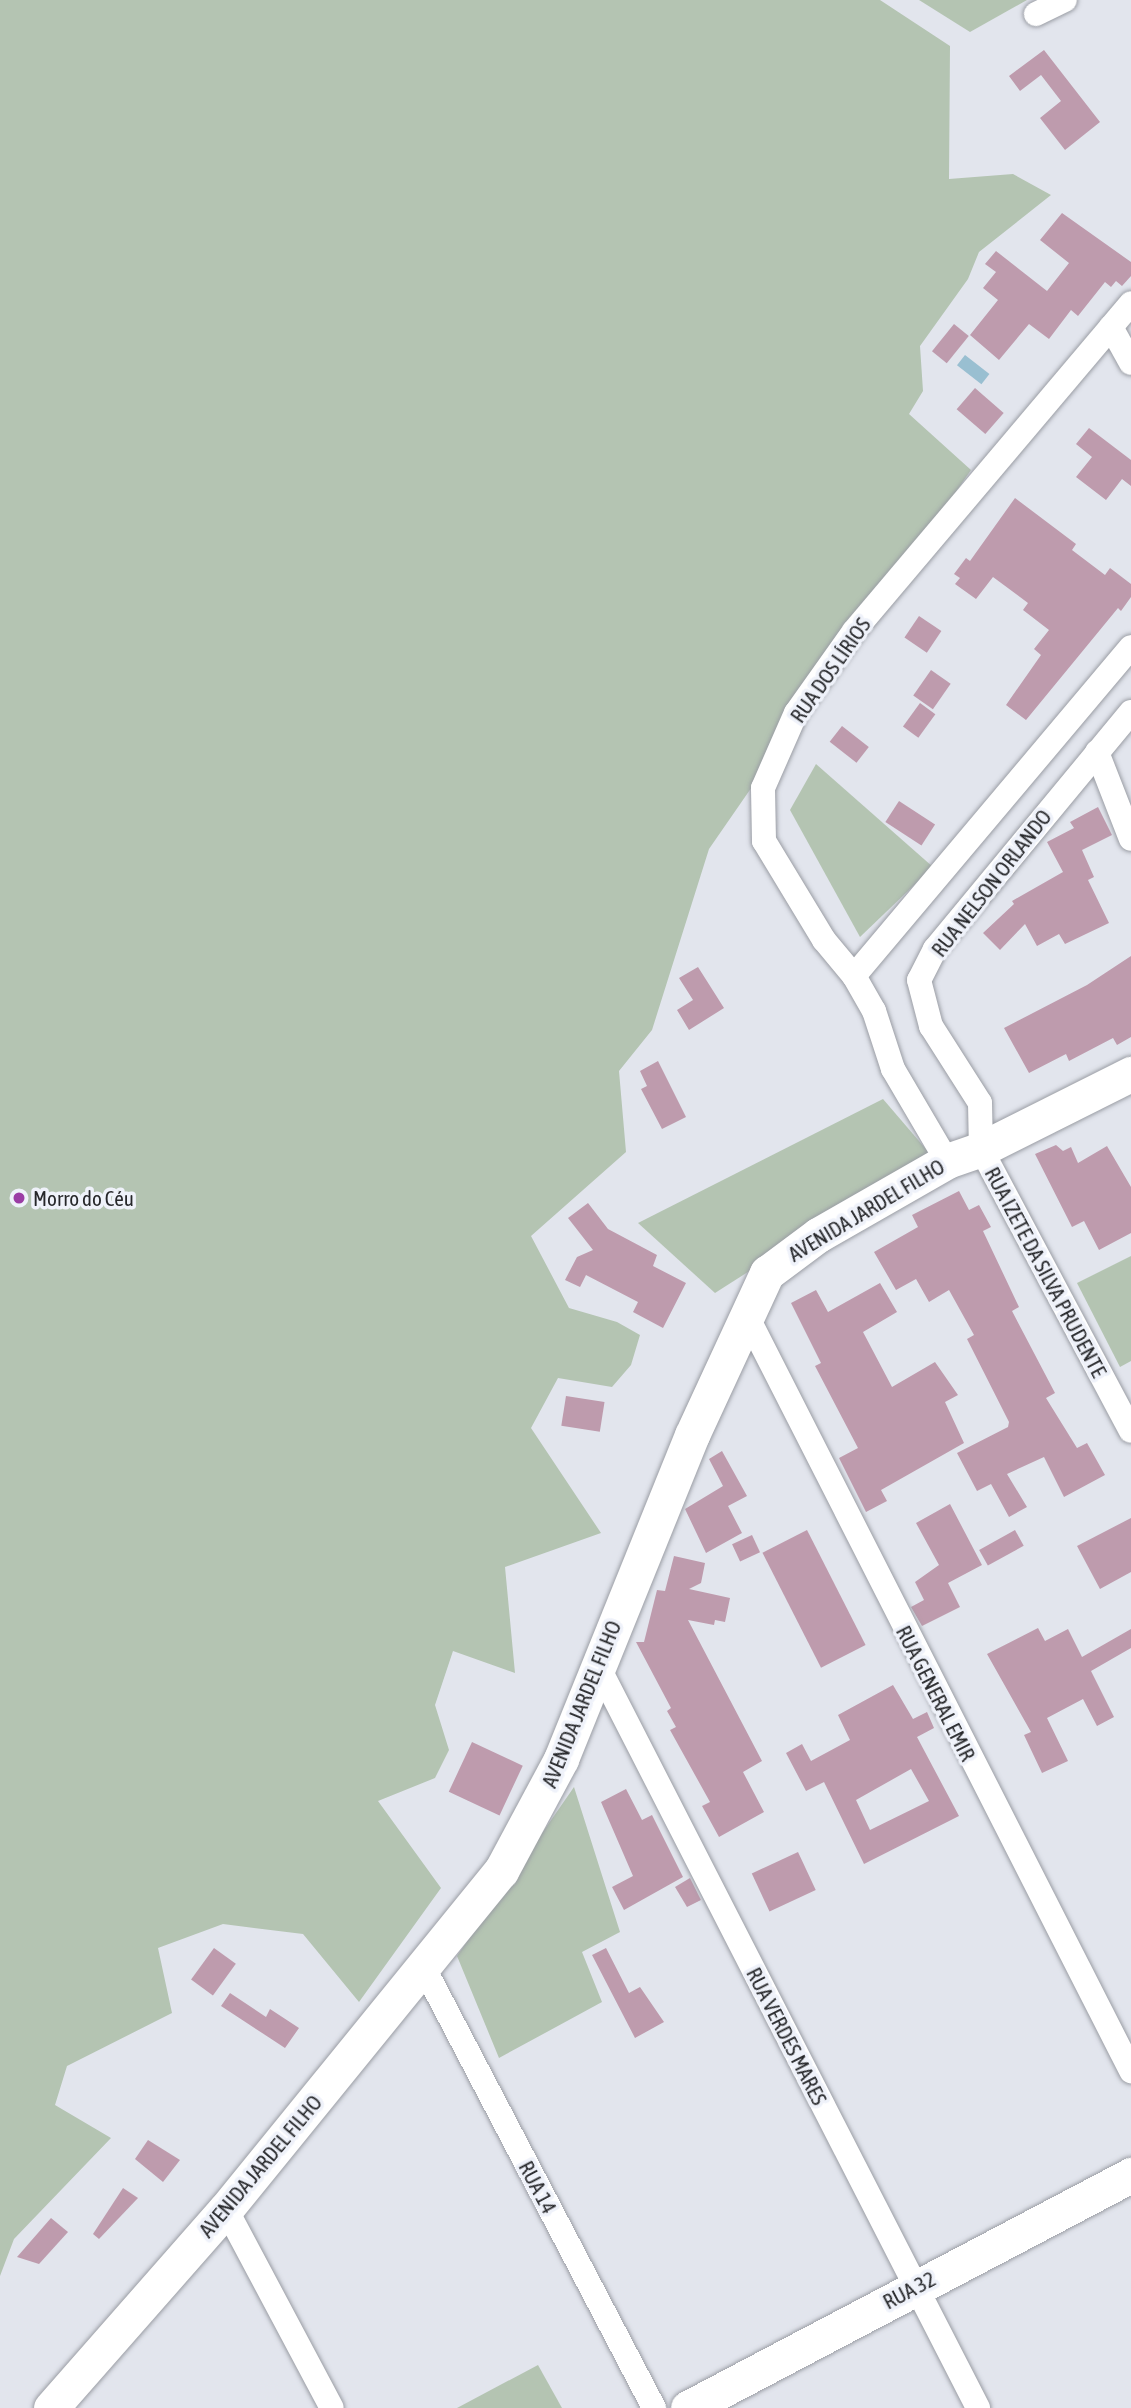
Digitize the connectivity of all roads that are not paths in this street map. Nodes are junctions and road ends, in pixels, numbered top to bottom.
1 (1065, 0) edge
2 (1035, 14) dead end
3 (1131, 303) edge
4 (1111, 327) junction
5 (1131, 363) edge
6 (1131, 648) edge
7 (1131, 712) edge
8 (1097, 752) junction
9 (1131, 839) edge
10 (854, 976) junction
11 (1131, 1073) edge
12 (981, 1149) junction
13 (947, 1161) junction
14 (745, 1312) junction
15 (1131, 1431) edge
16 (597, 1664) junction
17 (423, 1966) junction
18 (1131, 2071) edge
19 (1131, 2175) edge
20 (226, 2209) junction
21 (915, 2287) junction
22 (51, 2408) edge
23 (332, 2408) edge
24 (654, 2408) edge
25 (688, 2408) edge
26 (978, 2408) edge

1 - 2 street
3 - 4 street, RUA DOS LÍRIOS
4 - 5 street
4 - 10 street, RUA DOS LÍRIOS
6 - 10 street, RUA NELSON ORLANDO
7 - 8 street, RUA NELSON ORLANDO
8 - 9 street
8 - 12 street, RUA NELSON ORLANDO
10 - 13 street, RUA DOS LÍRIOS
11 - 12 main road, AVENIDA JARDEL FILHO
12 - 13 main road, AVENIDA JARDEL FILHO
12 - 15 street, RUA IZETE DA SILVA PRUDENTE
13 - 14 main road, AVENIDA JARDEL FILHO
14 - 16 main road, AVENIDA JARDEL FILHO
14 - 18 street, RUA GENERAL EMIR
16 - 17 main road, AVENIDA JARDEL FILHO
16 - 21 street, RUA VERDES MARES
17 - 20 main road, AVENIDA JARDEL FILHO
17 - 24 street, RUA 14
19 - 21 main road, RUA 32
20 - 22 main road, AVENIDA JARDEL FILHO
20 - 23 street
21 - 25 main road, RUA 32
21 - 26 street, RUA VERDES MARES

